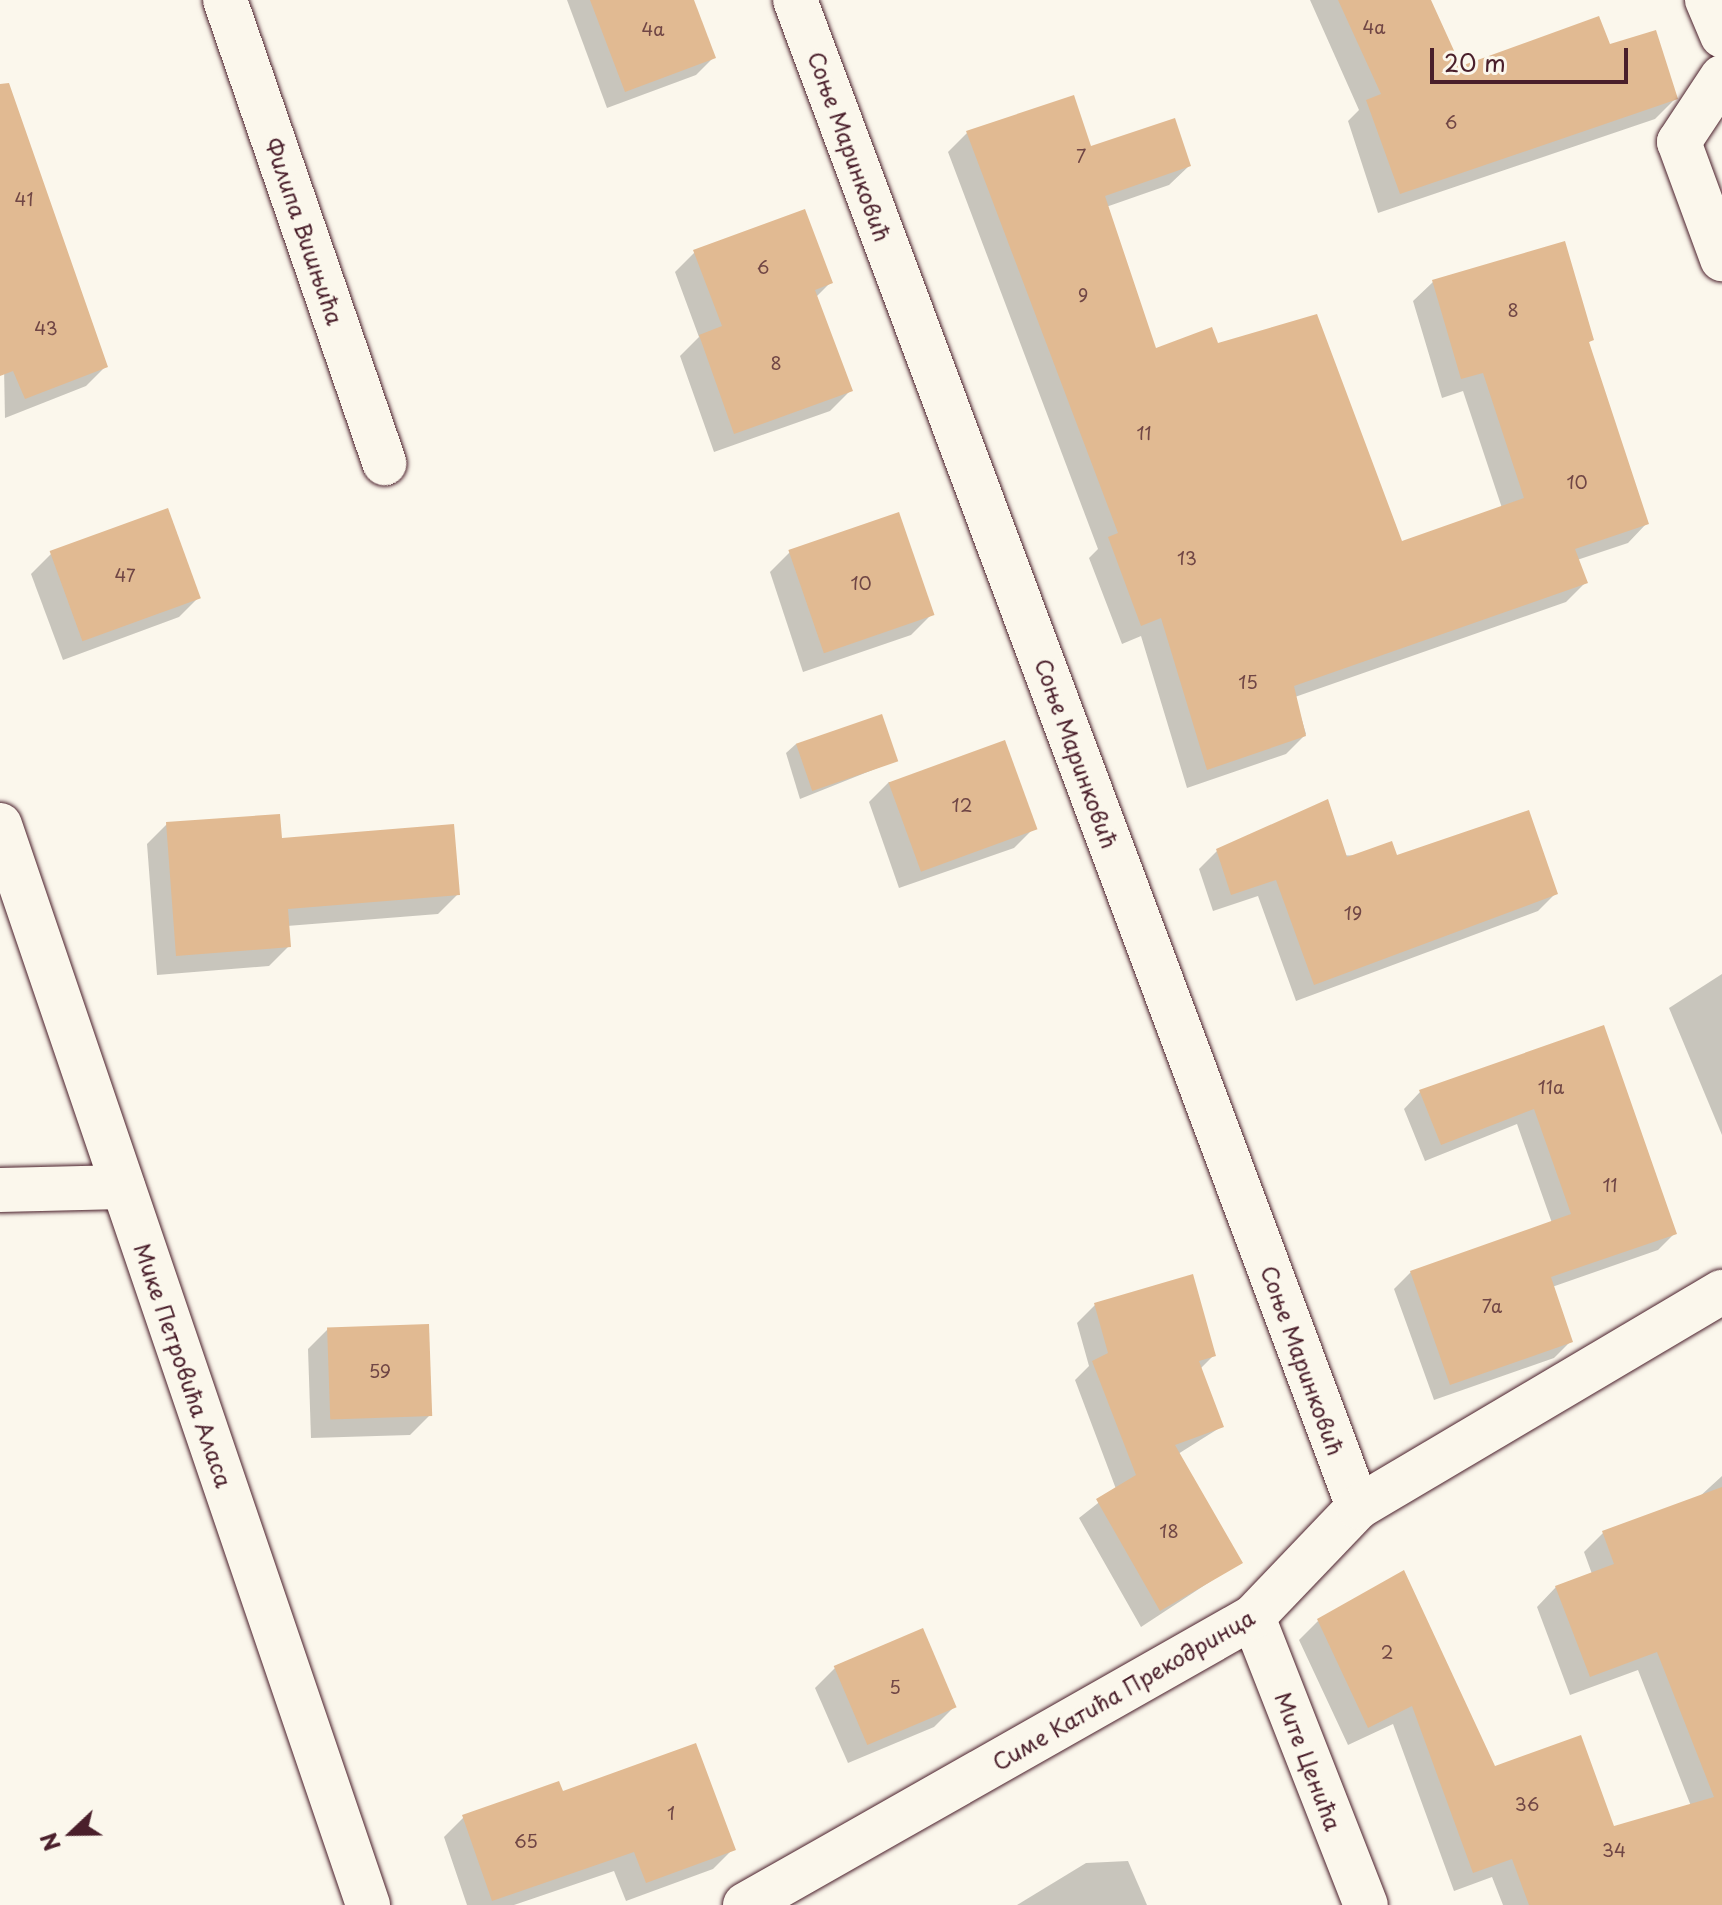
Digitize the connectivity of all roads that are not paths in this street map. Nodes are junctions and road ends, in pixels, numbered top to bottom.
1 (225, 0) edge
2 (795, 0) edge
3 (1707, 0) edge
4 (1722, 36) edge
5 (1722, 77) edge
6 (1722, 259) edge
7 (384, 463) dead end
8 (0, 825) edge
9 (123, 1187) junction
10 (0, 1190) edge
11 (1722, 1292) edge
12 (1358, 1507) junction
13 (1253, 1617) junction
14 (368, 1905) edge
15 (745, 1905) edge
16 (1366, 1905) edge

1 - 7 street, Филипа Вишњића
2 - 12 street, Соње Маринковић
3 - 4 street
5 - 6 street
8 - 9 street, Мике Петровића Аласа
9 - 10 street
9 - 14 street, Мике Петровића Аласа
11 - 12 street, Симе Катића Прекодринца
12 - 13 street, Симе Катића Прекодринца
13 - 15 street, Симе Катића Прекодринца
13 - 16 street, Мите Ценића

